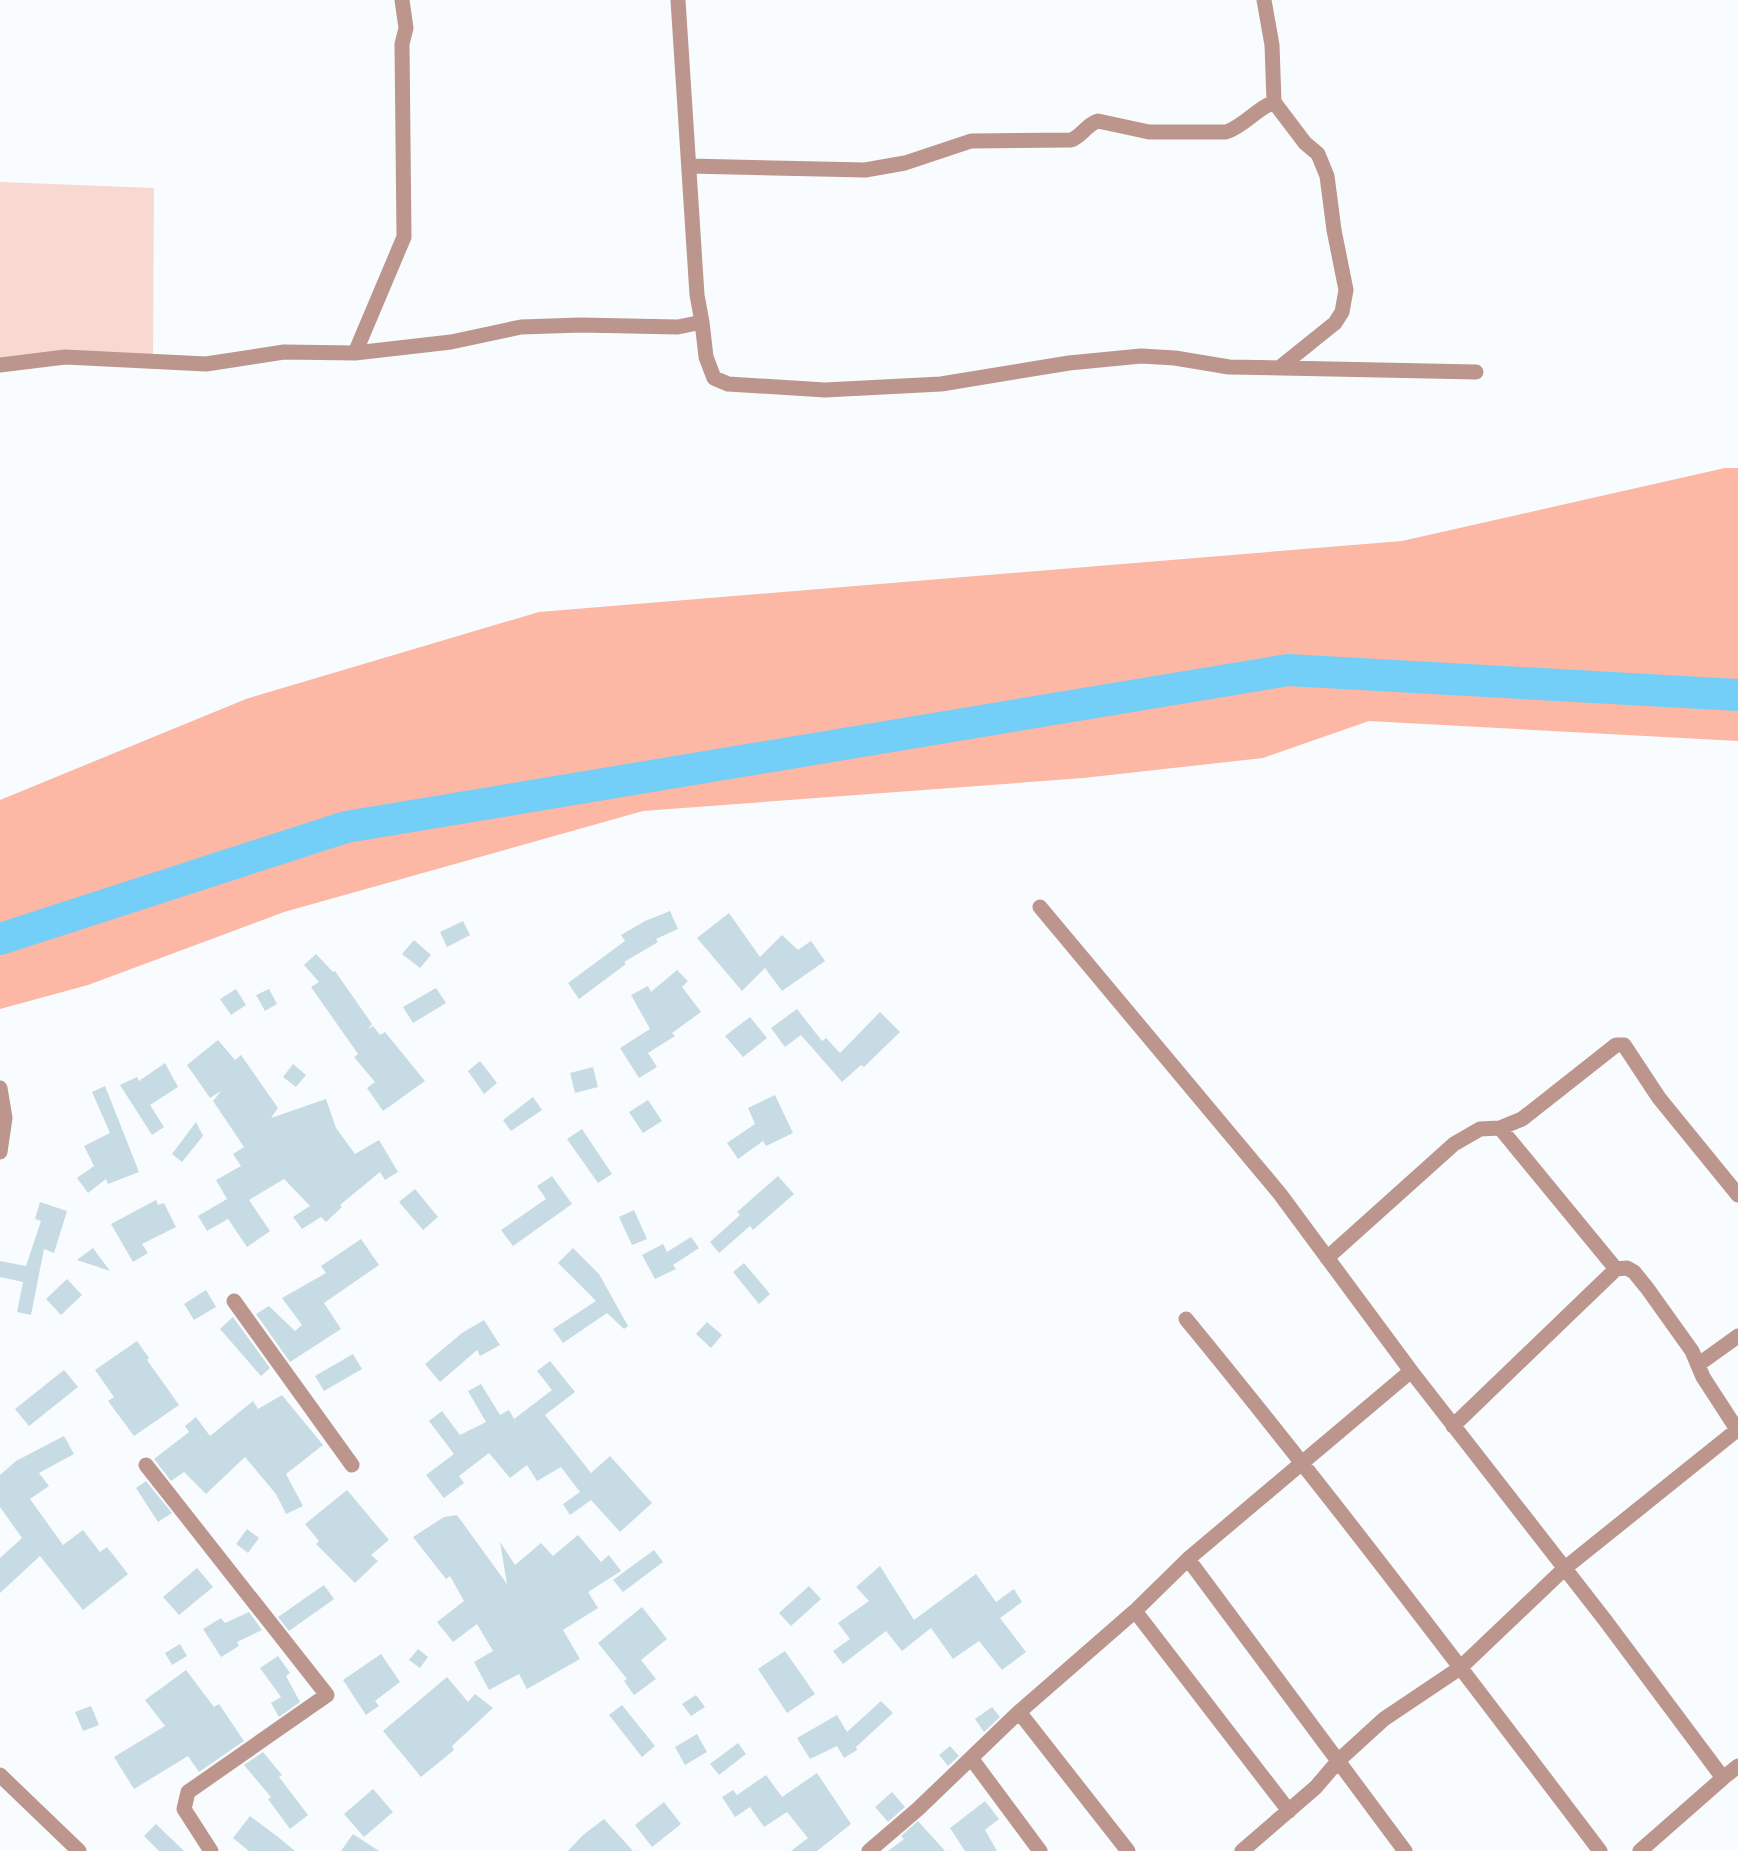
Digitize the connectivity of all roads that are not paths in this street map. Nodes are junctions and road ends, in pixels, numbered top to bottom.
1 (402, 0) edge
2 (678, 0) edge
3 (1264, 0) edge
4 (1274, 102) junction
5 (689, 166) junction
6 (702, 322) junction
7 (354, 353) junction
8 (0, 365) edge
9 (1279, 368) junction
10 (1476, 372) dead end
11 (1040, 907) dead end
12 (0, 1088) edge
13 (1500, 1128) junction
14 (0, 1152) edge
15 (1738, 1195) edge
16 (1327, 1258) junction
17 (1616, 1269) junction
18 (234, 1301) dead end
19 (1186, 1319) dead end
20 (1738, 1336) edge
21 (1699, 1364) junction
22 (1410, 1371) junction
23 (1453, 1426) junction
24 (1738, 1431) edge
25 (1302, 1461) junction
26 (146, 1465) dead end
27 (352, 1465) dead end
28 (1188, 1559) junction
29 (1565, 1569) junction
30 (1135, 1611) junction
31 (1460, 1668) junction
32 (1019, 1712) junction
33 (971, 1758) junction
34 (1339, 1760) junction
35 (1738, 1766) edge
36 (0, 1775) edge
37 (1723, 1778) junction
38 (1289, 1811) junction
39 (79, 1851) edge
40 (211, 1851) edge
41 (869, 1851) edge
42 (1040, 1851) edge
43 (1128, 1851) edge
44 (1242, 1851) edge
45 (1405, 1851) edge
46 (1600, 1851) edge
47 (1640, 1851) edge

1 - 7 street
2 - 5 street
3 - 4 street
4 - 5 street
4 - 9 street
5 - 6 street
6 - 7 street
6 - 9 street
7 - 8 street
9 - 10 street
11 - 16 street
12 - 14 street
13 - 15 street
13 - 16 street
13 - 17 street
16 - 22 street
17 - 21 street
17 - 23 street
18 - 27 street
19 - 25 street
20 - 21 street
21 - 24 street
22 - 23 street
22 - 25 street
23 - 29 street
24 - 29 street
25 - 28 street
25 - 31 street
26 - 40 street
28 - 30 street
28 - 34 street
29 - 31 street
29 - 37 street
30 - 32 street
30 - 38 street
31 - 34 street
31 - 46 street
32 - 33 street
32 - 43 street
33 - 41 street
33 - 42 street
34 - 38 street
34 - 45 street
35 - 37 street
36 - 39 street
37 - 47 street
38 - 44 street

